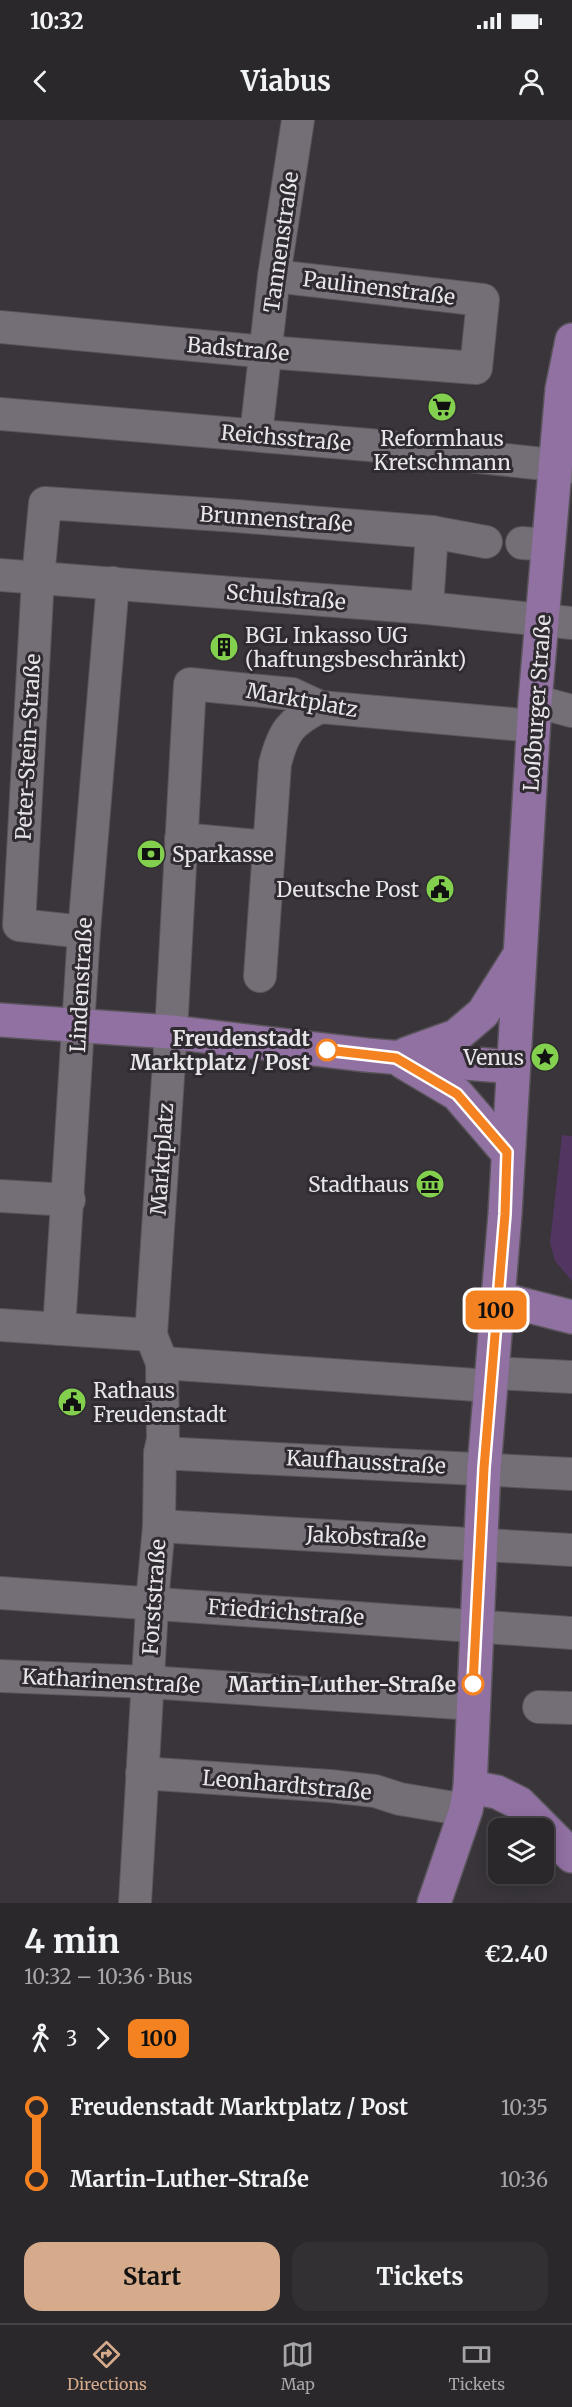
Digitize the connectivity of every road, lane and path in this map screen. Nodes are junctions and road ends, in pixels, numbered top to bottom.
1 (298, 120) edge
2 (274, 276) junction
3 (0, 327) edge
4 (572, 340) edge
5 (267, 352) junction
6 (476, 368) joint
7 (567, 389) edge
8 (0, 414) edge
9 (256, 435) junction
10 (563, 466) edge
11 (45, 503) joint
12 (432, 532) junction
13 (486, 542) dead end
14 (0, 575) edge
15 (38, 578) junction
16 (112, 583) junction
17 (427, 608) junction
18 (558, 622) edge
19 (320, 707) junction
20 (572, 711) edge
21 (535, 714) junction
22 (181, 839) junction
23 (269, 847) junction
24 (84, 932) junction
25 (520, 954) junction
26 (260, 976) dead end
27 (0, 1020) edge
28 (79, 1024) junction
29 (171, 1032) junction
30 (396, 1058) junction
31 (513, 1067) junction
32 (507, 1152) junction
33 (0, 1196) edge
34 (69, 1200) junction
35 (497, 1298) junction
36 (572, 1317) edge
37 (0, 1325) edge
38 (59, 1329) junction
39 (156, 1349) junction
40 (572, 1377) edge
41 (492, 1379) junction
42 (160, 1453) junction
43 (484, 1468) junction
44 (572, 1474) edge
45 (159, 1526) junction
46 (480, 1544) junction
47 (572, 1550) edge
48 (0, 1593) edge
49 (153, 1603) junction
50 (476, 1626) junction
51 (572, 1633) edge
52 (0, 1676) edge
53 (148, 1682) junction
54 (472, 1704) junction
55 (540, 1707) dead end
56 (572, 1708) edge
57 (142, 1773) junction
58 (468, 1798) junction
59 (572, 1856) edge
60 (135, 1903) edge
61 (434, 1903) edge

1 - 2 street, Tannenstraße
2 - 5 street, Tannenstraße
2 - 6 street, Paulinenstraße
3 - 5 street, Badstraße
4 - 7 main road, Loßburger Straße
5 - 6 street, Badstraße
5 - 9 street, Tannenstraße
7 - 10 main road, Loßburger Straße
8 - 9 street, Reichsstraße
9 - 10 street, Reichsstraße
10 - 18 main road, Loßburger Straße
11 - 12 street, Brunnenstraße
11 - 15 street, Peter-Stein-Straße
12 - 13 street, Brunnenstraße
12 - 17 street
14 - 15 street, Schulstraße
15 - 16 street, Schulstraße
15 - 24 street, Peter-Stein-Straße
16 - 17 street, Schulstraße
16 - 24 street, Lindenstraße
17 - 18 street, Schulstraße
18 - 21 main road, Loßburger Straße
19 - 21 street, Marktplatz
19 - 22 street, Marktplatz
19 - 23 street
20 - 21 street, Marktplatz
21 - 25 main road, Loßburger Straße
22 - 23 street
22 - 29 street, Marktplatz
23 - 26 street
24 - 28 street, Lindenstraße
25 - 30 main road
25 - 31 main road, Loßburger Straße
27 - 28 main road
28 - 29 main road
28 - 34 street, Lindenstraße
29 - 30 main road
29 - 39 street, Marktplatz
30 - 31 main road
30 - 32 main road
31 - 32 main road
32 - 35 main road
33 - 34 street
34 - 38 street, Lindenstraße
35 - 36 main road
35 - 41 main road
37 - 38 street
38 - 39 street
39 - 41 street
39 - 42 street, Forststraße
40 - 41 street
41 - 43 main road
42 - 43 street, Kaufhausstraße
42 - 45 street, Forststraße
43 - 44 street, Kaufhausstraße
43 - 46 main road
45 - 46 street, Jakobstraße
45 - 49 street, Forststraße
46 - 47 street, Jakobstraße
46 - 50 main road
48 - 49 street, Friedrichstraße
49 - 50 street, Friedrichstraße
49 - 53 street, Forststraße
50 - 51 street, Friedrichstraße
50 - 54 main road
52 - 53 street, Katharinenstraße
53 - 54 street, Katharinenstraße
53 - 57 street, Forststraße
54 - 58 main road
55 - 56 street
57 - 58 street, Leonhardtstraße
57 - 60 street, Forststraße
58 - 59 main road
58 - 61 main road

